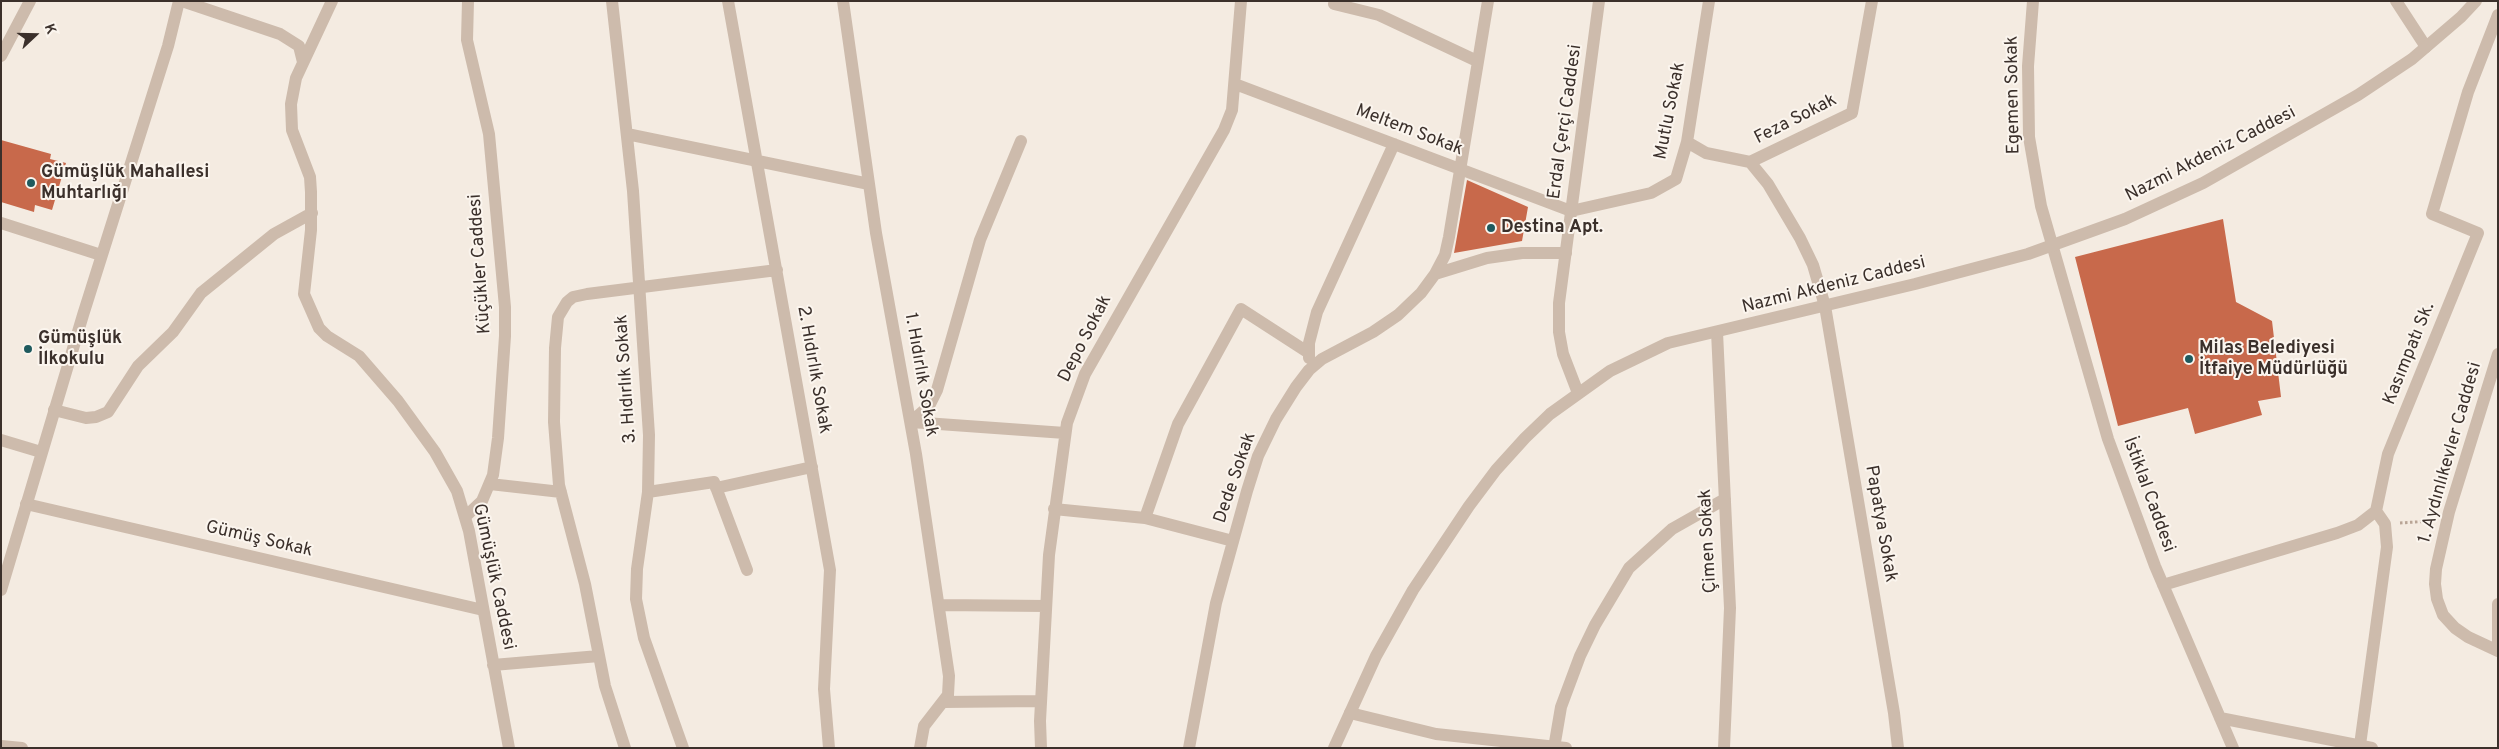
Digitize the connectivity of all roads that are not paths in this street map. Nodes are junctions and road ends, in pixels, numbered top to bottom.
1 (30, 1) edge
2 (181, 1) edge
3 (332, 1) edge
4 (468, 1) edge
5 (612, 1) edge
6 (728, 1) edge
7 (843, 1) edge
8 (1241, 1) edge
9 (1488, 1) edge
10 (1600, 1) edge
11 (1710, 1) edge
12 (1872, 1) edge
13 (2033, 1) edge
14 (2396, 1) edge
15 (2476, 1) edge
16 (1334, 4) dead end
17 (2498, 15) edge
18 (2426, 47) junction
19 (1, 56) edge
20 (1477, 61) junction
21 (303, 62) junction
22 (1235, 84) junction
23 (627, 134) junction
24 (1021, 141) dead end
25 (1687, 142) junction
26 (1394, 144) junction
27 (758, 161) junction
28 (1750, 162) junction
29 (1460, 169) junction
30 (869, 184) junction
31 (1571, 211) junction
32 (312, 213) junction
33 (1, 222) edge
34 (2054, 245) junction
35 (1566, 253) junction
36 (101, 255) junction
37 (777, 270) junction
38 (1435, 274) junction
39 (638, 288) junction
40 (1825, 306) junction
41 (1717, 332) junction
42 (1309, 353) junction
43 (2498, 354) edge
44 (1309, 370) junction
45 (1578, 393) junction
46 (54, 410) junction
47 (911, 422) junction
48 (1065, 433) junction
49 (1, 440) edge
50 (41, 452) junction
51 (812, 467) junction
52 (490, 484) junction
53 (716, 488) junction
54 (561, 492) junction
55 (648, 492) junction
56 (1725, 499) junction
57 (26, 504) junction
58 (1054, 509) junction
59 (2376, 511) junction
60 (466, 517) junction
61 (1145, 518) junction
62 (1233, 541) junction
63 (747, 570) dead end
64 (2163, 585) junction
65 (1, 590) edge
66 (2498, 604) edge
67 (938, 605) junction
68 (1046, 606) junction
69 (483, 610) junction
70 (2498, 642) edge
71 (2498, 651) edge
72 (599, 656) junction
73 (493, 665) junction
74 (1041, 701) junction
75 (943, 702) junction
76 (1350, 713) junction
77 (2220, 718) junction
78 (1, 746) edge
79 (1558, 747) edge
80 (2366, 747) edge
81 (22, 748) edge
82 (509, 748) edge
83 (625, 748) edge
84 (683, 748) edge
85 (829, 748) edge
86 (920, 748) edge
87 (1041, 748) edge
88 (1189, 748) edge
89 (1334, 748) edge
90 (1724, 748) edge
91 (1898, 748) edge
92 (2233, 748) edge

1 - 19 street
2 - 21 street
2 - 36 street
3 - 21 street, Gümüşlük Caddesi
4 - 52 street, Küçükler Caddesi
5 - 23 street, 3. Hıdırlık Sokak
6 - 27 street, 2. Hıdırlık Sokak
7 - 30 street, 1. Hıdırlık Sokak
8 - 22 street, Depo Sokak
9 - 20 street, Dede Sokak
10 - 31 street, Erdal Çerçi Caddesi
11 - 25 street, Mutlu Sokak
12 - 28 street, Feza Sokak
13 - 34 street, Egemen Sokak
14 - 18 street
15 - 18 street, Nazmi Akdeniz Caddesi
16 - 20 street
17 - 59 street, Kasımpatı Sk.
18 - 34 street, Nazmi Akdeniz Caddesi
20 - 29 street, Dede Sokak
21 - 32 street, Gümüşlük Caddesi
22 - 26 street, Meltem Sokak
22 - 48 street, Depo Sokak
23 - 27 street
23 - 39 street, 3. Hıdırlık Sokak
24 - 47 street
25 - 28 street
25 - 31 street, Mutlu Sokak
26 - 29 street, Meltem Sokak
26 - 42 street
27 - 30 street
27 - 37 street, 2. Hıdırlık Sokak
28 - 40 street, Feza Sokak
29 - 31 street, Meltem Sokak
29 - 38 street, Dede Sokak
30 - 47 street, 1. Hıdırlık Sokak
31 - 35 street, Erdal Çerçi Caddesi
32 - 46 street
32 - 60 street, Gümüşlük Caddesi
33 - 36 street
34 - 40 street, Nazmi Akdeniz Caddesi
34 - 64 street, İstiklal Caddesi
35 - 38 street
35 - 45 street, Erdal Çerçi Caddesi
36 - 46 street
37 - 39 street
37 - 51 street, 2. Hıdırlık Sokak
38 - 44 street, Dede Sokak
39 - 54 street
39 - 55 street, 3. Hıdırlık Sokak
40 - 41 street, Nazmi Akdeniz Caddesi
40 - 91 street, Papatya Sokak
41 - 45 street, Nazmi Akdeniz Caddesi
41 - 56 street, Çimen Sokak
42 - 44 street
42 - 61 street
43 - 71 street, 1. Aydınlıkevler Caddesi
44 - 62 street, Dede Sokak
45 - 76 street, Nazmi Akdeniz Caddesi
46 - 50 street
47 - 48 street
47 - 67 street, 1. Hıdırlık Sokak
48 - 58 street, Depo Sokak
49 - 50 street
50 - 57 street
51 - 53 street
51 - 85 street, 2. Hıdırlık Sokak
52 - 54 street
52 - 60 street, Küçükler Caddesi
53 - 55 street
53 - 63 street
54 - 72 street
55 - 84 street, 3. Hıdırlık Sokak
56 - 79 street
56 - 90 street, Çimen Sokak
57 - 65 street
57 - 69 street, Gümüş Sokak
58 - 61 street
58 - 68 street, Depo Sokak
59 - 64 street
59 - 80 street
60 - 69 street, Gümüşlük Caddesi
61 - 62 street
62 - 88 street, Dede Sokak
64 - 77 street, İstiklal Caddesi
66 - 70 street
67 - 68 street
67 - 75 street, 1. Hıdırlık Sokak
68 - 74 street, Depo Sokak
69 - 73 street, Gümüşlük Caddesi
72 - 73 street
72 - 83 street
73 - 82 street, Gümüşlük Caddesi
74 - 75 street
74 - 87 street, Depo Sokak
75 - 86 street, 1. Hıdırlık Sokak
76 - 79 street
76 - 89 street, Nazmi Akdeniz Caddesi
77 - 80 street
77 - 92 street, İstiklal Caddesi
78 - 81 street

